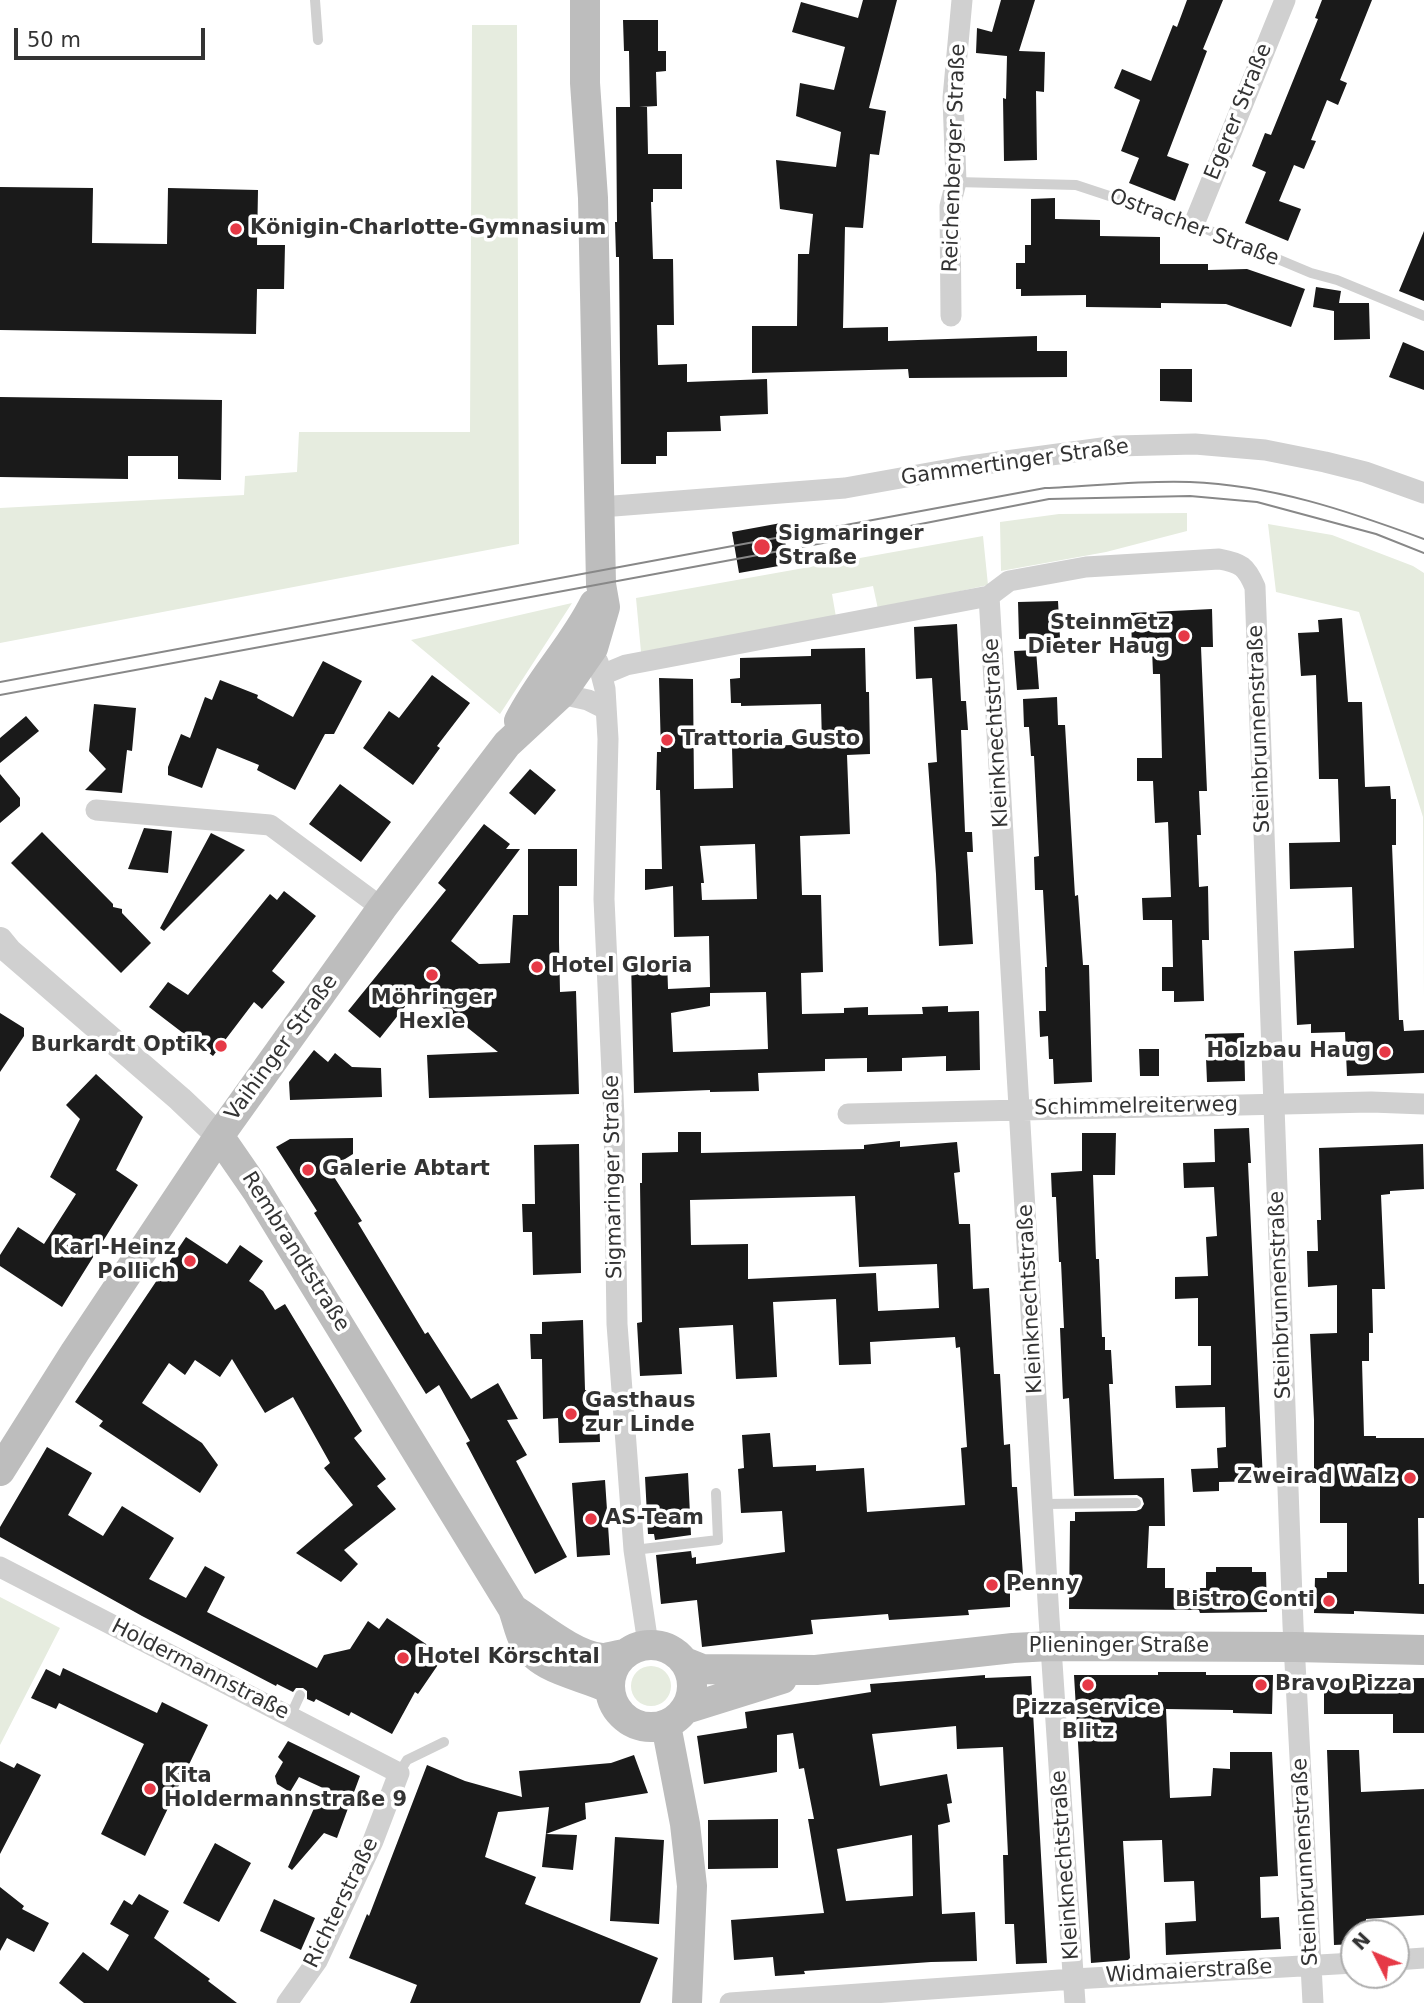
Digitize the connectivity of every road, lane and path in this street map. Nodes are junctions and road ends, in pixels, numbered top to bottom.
1 (315, 0) edge
2 (585, 0) edge
3 (962, 0) edge
4 (1285, 0) edge
5 (318, 40) dead end
6 (956, 182) junction
7 (1194, 224) junction
8 (951, 316) dead end
9 (1424, 316) edge
10 (1424, 493) edge
11 (601, 507) junction
12 (602, 588) junction
13 (989, 596) junction
14 (598, 661) junction
15 (562, 694) junction
16 (604, 708) junction
17 (507, 744) junction
18 (96, 810) dead end
19 (382, 908) junction
20 (3, 951) edge
21 (1275, 1104) junction
22 (1424, 1104) edge
23 (1019, 1109) junction
24 (848, 1114) dead end
25 (219, 1136) junction
26 (0, 1471) edge
27 (716, 1493) dead end
28 (1136, 1503) dead end
29 (1043, 1504) junction
30 (634, 1550) junction
31 (0, 1567) edge
32 (513, 1609) junction
33 (1051, 1646) junction
34 (1295, 1647) junction
35 (636, 1649) junction
36 (1424, 1650) edge
37 (687, 1664) junction
38 (816, 1670) junction
39 (610, 1689) junction
40 (300, 1695) dead end
41 (290, 1717) junction
42 (676, 1717) junction
43 (444, 1742) dead end
44 (399, 1773) junction
45 (1340, 1964) edge
46 (1311, 1966) junction
47 (1074, 1979) junction
48 (287, 2003) edge
49 (687, 2003) edge
50 (730, 2003) edge
51 (1075, 2003) edge
52 (1313, 2003) edge

1 - 5 lane
2 - 11 main road, Sigmaringer Straße
3 - 6 street, Reichenberger Straße
4 - 7 street, Egerer Straße
6 - 7 lane, Ostracher Straße
6 - 8 street, Reichenberger Straße
7 - 9 lane, Ostracher Straße
10 - 11 street, Gammertinger Straße
11 - 12 main road, Sigmaringer Straße
12 - 14 main road, Sigmaringer Straße
12 - 17 main road, Sigmaringer Straße
13 - 14 street
13 - 21 street, Steinbrunnenstraße
13 - 23 street, Kleinknechtstraße
14 - 15 main road, Vaihinger Straße
14 - 16 street, Sigmaringer Straße
15 - 16 street
15 - 17 main road, Vaihinger Straße
16 - 30 street, Sigmaringer Straße
17 - 19 main road, Vaihinger Straße
18 - 19 street
19 - 25 main road, Vaihinger Straße
20 - 25 street, Rembrandtstraße
21 - 22 street, Schimmelreiterweg
21 - 23 street, Schimmelreiterweg
21 - 34 street, Steinbrunnenstraße
23 - 24 street, Schimmelreiterweg
23 - 29 street, Kleinknechtstraße
25 - 26 main road, Vaihinger Straße
25 - 32 main road, Rembrandtstraße
27 - 30 lane
28 - 29 lane
29 - 33 street, Kleinknechtstraße
30 - 35 street, Sigmaringer Straße
31 - 41 street, Holdermannstraße
32 - 35 main road, Rembrandtstraße
32 - 39 main road, Rembrandtstraße
33 - 34 main road, Plieninger Straße
33 - 38 main road, Plieninger Straße
33 - 47 street, Kleinknechtstraße
34 - 36 main road, Plieninger Straße
34 - 46 street, Steinbrunnenstraße
35 - 37 main road
35 - 39 main road
37 - 38 main road, Plieninger Straße
37 - 42 main road
38 - 42 main road, Plieninger Straße
39 - 42 main road
40 - 41 lane
41 - 44 street, Holdermannstraße
42 - 49 main road
43 - 44 lane, Richterstraße
44 - 48 street, Richterstraße
45 - 46 street, Widmaierstraße
46 - 47 street, Widmaierstraße
46 - 52 street, Steinbrunnenstraße
47 - 50 street, Widmaierstraße
47 - 51 street, Kleinknechtstraße

